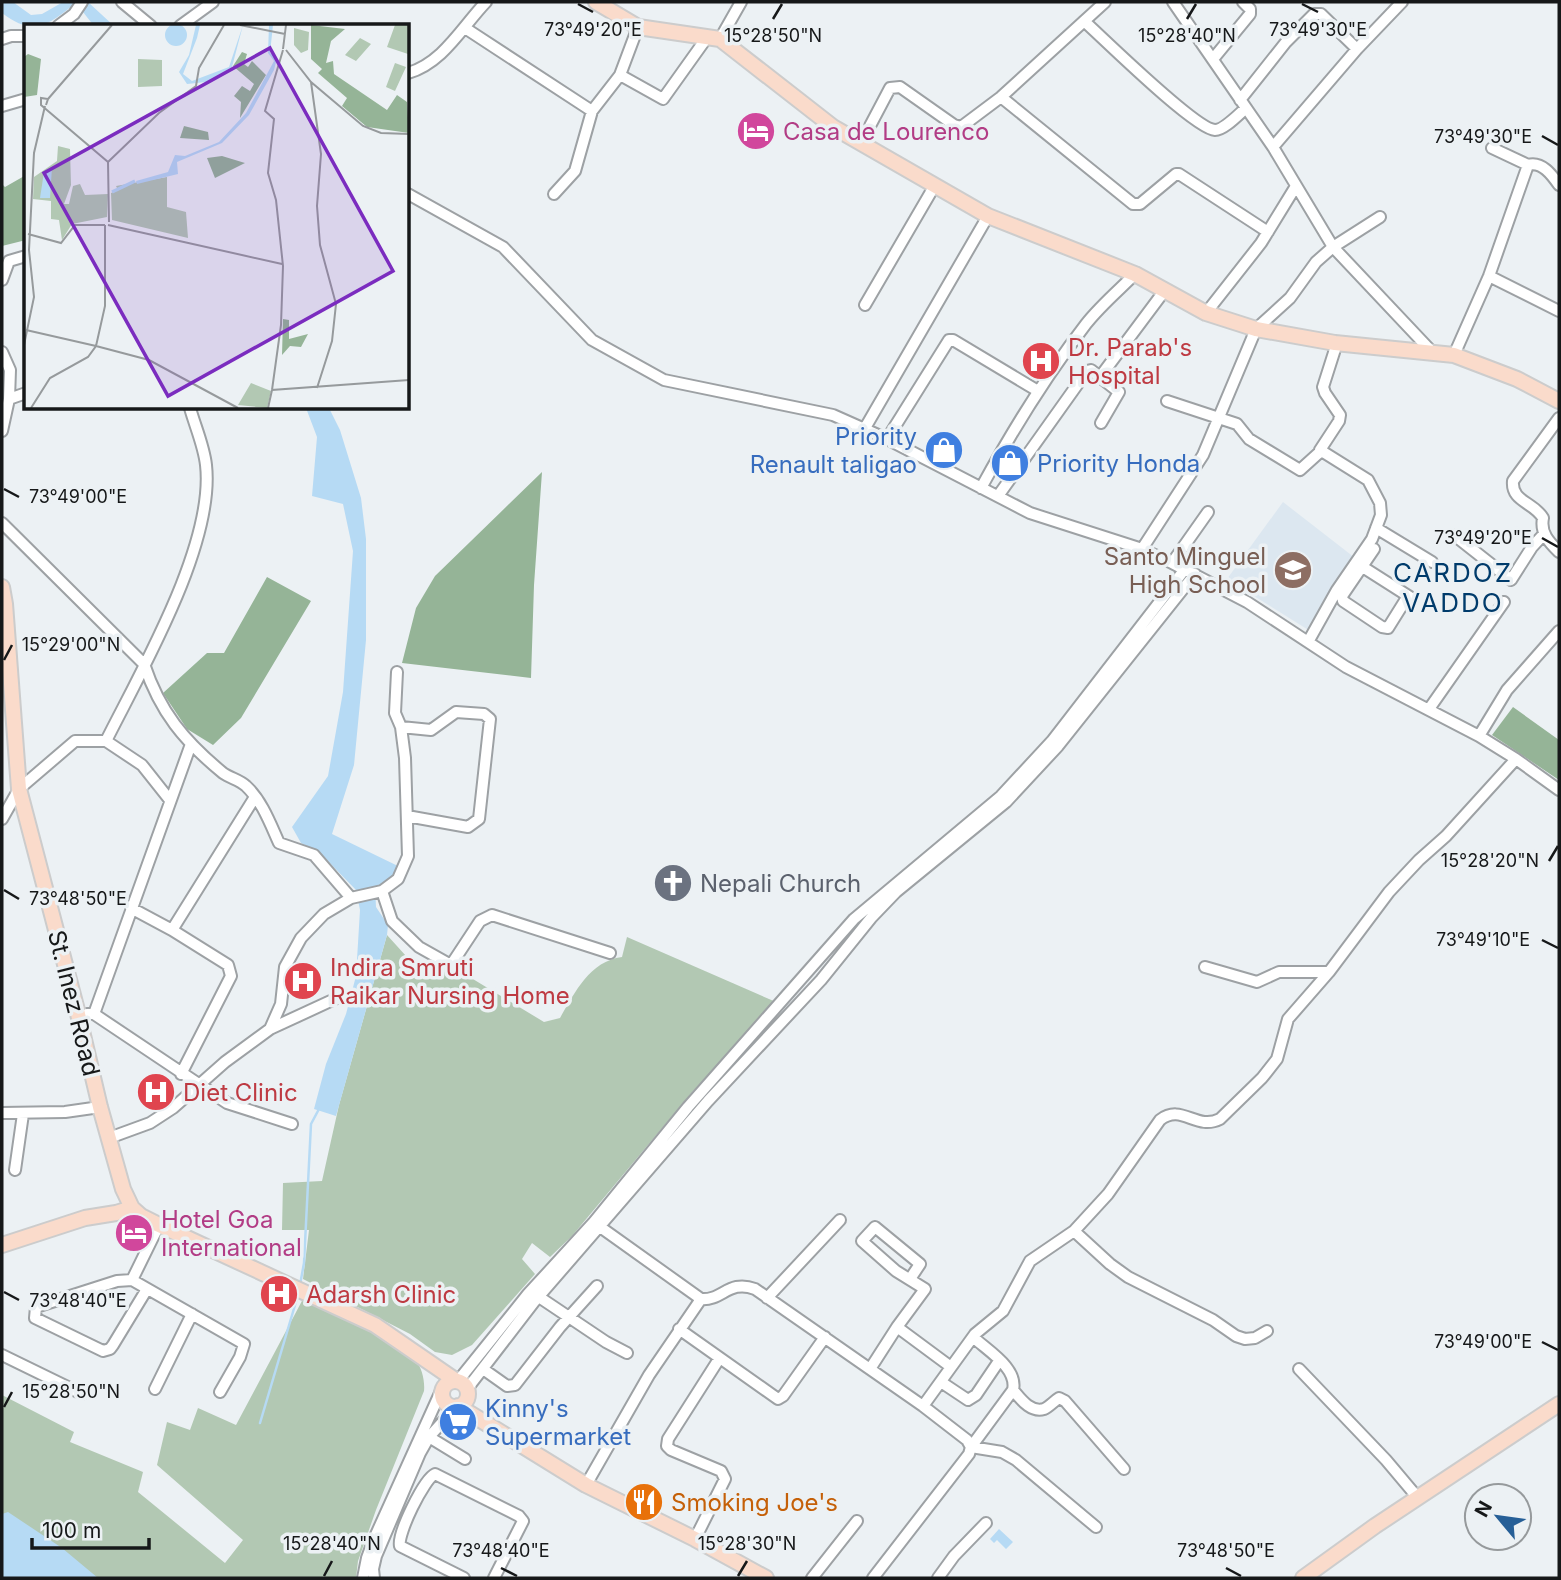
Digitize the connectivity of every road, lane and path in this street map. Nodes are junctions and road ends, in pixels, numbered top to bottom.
1 (82, 2) edge
2 (122, 2) edge
3 (214, 2) edge
4 (486, 2) edge
5 (596, 2) edge
6 (741, 2) edge
7 (1105, 2) edge
8 (1174, 2) edge
9 (1243, 2) edge
10 (1402, 2) edge
11 (1084, 21) junction
12 (61, 24) edge
13 (149, 24) edge
14 (183, 24) edge
15 (638, 27) junction
16 (465, 29) junction
17 (24, 36) edge
18 (714, 38) junction
19 (2, 39) edge
20 (1357, 49) junction
21 (1213, 59) junction
22 (410, 72) edge
23 (620, 75) junction
24 (1001, 97) junction
25 (24, 100) edge
26 (1243, 104) junction
27 (2, 106) edge
28 (592, 111) junction
29 (861, 143) junction
30 (1273, 147) junction
31 (1492, 148) dead end
32 (1528, 165) junction
33 (935, 185) junction
34 (1559, 185) edge
35 (1296, 186) junction
36 (554, 194) dead end
37 (410, 195) edge
38 (988, 216) junction
39 (1380, 217) dead end
40 (1268, 232) junction
41 (1333, 247) junction
42 (24, 257) edge
43 (1135, 274) junction
44 (1489, 276) junction
45 (2, 280) edge
46 (1165, 289) junction
47 (865, 305) dead end
48 (1558, 308) edge
49 (1206, 313) junction
50 (1256, 329) junction
51 (1337, 344) junction
52 (2, 352) edge
53 (1433, 353) junction
54 (1454, 355) junction
55 (1100, 377) junction
56 (1038, 391) junction
57 (24, 394) edge
58 (9, 399) junction
59 (1167, 401) dead end
60 (1559, 401) edge
61 (191, 410) edge
62 (1559, 418) edge
63 (1218, 419) junction
64 (1101, 424) dead end
65 (865, 428) junction
66 (2, 431) edge
67 (887, 439) junction
68 (1321, 451) junction
69 (981, 488) junction
70 (998, 496) junction
71 (1208, 512) dead end
72 (2, 523) edge
73 (1376, 528) junction
74 (1544, 534) junction
75 (1454, 535) dead end
76 (1142, 549) junction
77 (1374, 549) dead end
78 (1559, 552) edge
79 (1432, 562) dead end
80 (1172, 563) junction
81 (1359, 565) junction
82 (1190, 571) junction
83 (2, 587) edge
84 (1504, 602) dead end
85 (3, 603) edge
86 (1559, 631) edge
87 (1308, 642) junction
88 (144, 664) junction
89 (397, 673) dead end
90 (1429, 709) junction
91 (401, 727) junction
92 (1479, 736) junction
93 (106, 741) junction
94 (191, 744) junction
95 (1516, 759) junction
96 (19, 789) junction
97 (1559, 790) edge
98 (255, 797) junction
99 (169, 799) junction
100 (407, 816) junction
101 (2, 818) edge
102 (382, 891) junction
103 (351, 898) junction
104 (131, 908) junction
105 (172, 930) junction
106 (610, 953) dead end
107 (1205, 967) dead end
108 (1329, 972) junction
109 (337, 998) dead end
110 (78, 1014) junction
111 (94, 1014) junction
112 (270, 1029) junction
113 (181, 1074) junction
114 (199, 1086) junction
115 (100, 1107) junction
116 (2, 1113) edge
117 (23, 1114) junction
118 (292, 1124) dead end
119 (109, 1138) junction
120 (15, 1170) dead end
121 (132, 1208) junction
122 (840, 1220) dead end
123 (159, 1225) junction
124 (597, 1225) junction
125 (1074, 1231) junction
126 (2, 1245) edge
127 (910, 1279) junction
128 (132, 1280) junction
129 (597, 1286) dead end
130 (147, 1289) junction
131 (539, 1297) junction
132 (768, 1298) junction
133 (701, 1299) junction
134 (192, 1314) junction
135 (568, 1317) junction
136 (897, 1327) junction
137 (679, 1329) junction
138 (1267, 1331) dead end
139 (825, 1337) junction
140 (973, 1337) junction
141 (627, 1353) dead end
142 (2, 1355) edge
143 (719, 1359) junction
144 (999, 1361) junction
145 (951, 1367) junction
146 (870, 1368) junction
147 (482, 1369) junction
148 (1299, 1369) dead end
149 (941, 1382) junction
150 (155, 1389) dead end
151 (1013, 1390) junction
152 (220, 1392) dead end
153 (456, 1392) junction
154 (82, 1394) dead end
155 (1559, 1404) edge
156 (923, 1406) junction
157 (429, 1437) junction
158 (971, 1447) junction
159 (465, 1459) dead end
160 (1124, 1469) dead end
161 (586, 1485) junction
162 (1418, 1498) junction
163 (398, 1505) junction
164 (411, 1511) junction
165 (857, 1521) dead end
166 (985, 1523) dead end
167 (1097, 1527) dead end
168 (695, 1539) junction
169 (363, 1578) edge
170 (374, 1578) edge
171 (464, 1578) edge
172 (494, 1578) edge
173 (766, 1578) edge
174 (812, 1578) edge
175 (873, 1578) edge
176 (938, 1578) edge
177 (1303, 1578) edge

1 - 12 street
2 - 13 street
3 - 14 street
4 - 16 street
5 - 15 main road
6 - 18 street
7 - 11 street
8 - 21 street
9 - 21 street
10 - 20 street
11 - 24 street
11 - 26 street
15 - 18 main road
15 - 23 street
16 - 22 street
16 - 28 street
17 - 19 street
18 - 23 street
18 - 29 main road
20 - 26 street
20 - 30 street
21 - 26 street
23 - 28 street
24 - 29 street
24 - 40 street
25 - 27 street
26 - 30 street
28 - 36 street
29 - 33 main road
30 - 35 street
31 - 32 street
32 - 34 street
32 - 44 street
33 - 38 main road
33 - 47 street
35 - 40 street
35 - 41 street
37 - 65 street
38 - 43 main road
38 - 65 street
39 - 41 street
40 - 49 street
41 - 50 street
41 - 53 street
42 - 45 street
43 - 46 main road
43 - 56 street
44 - 48 street
44 - 54 street
46 - 49 main road
46 - 55 street
49 - 50 main road
50 - 51 main road
50 - 63 street
51 - 53 main road
51 - 68 street
52 - 58 street
53 - 54 main road
54 - 60 main road
55 - 64 street
55 - 70 street
56 - 67 street
56 - 69 street
57 - 58 street
58 - 66 street
59 - 63 street
61 - 88 street
62 - 74 street
63 - 68 street
63 - 76 street
65 - 67 street
67 - 69 street
68 - 73 street
69 - 70 street
70 - 76 street
71 - 80 street
72 - 88 street
73 - 79 street
73 - 81 street
74 - 75 street
74 - 78 street
76 - 80 street
77 - 81 street
80 - 82 street
81 - 81 street
81 - 87 street
82 - 87 street
82 - 124 street
83 - 85 main road, St. Inez Road
84 - 90 street
85 - 96 main road, St. Inez Road
86 - 92 street
87 - 90 street
88 - 93 street
88 - 94 street
89 - 91 street
90 - 92 street
91 - 100 street
91 - 100 street
92 - 95 street
93 - 96 street
93 - 99 street
94 - 98 street
94 - 99 street
95 - 97 street
95 - 108 street
96 - 101 street
96 - 110 main road, St. Inez Road
98 - 103 street
98 - 105 street
99 - 104 street
100 - 102 street
102 - 103 street
102 - 106 street
103 - 112 street
104 - 105 street
104 - 111 street
105 - 113 street
107 - 108 street
108 - 125 street
109 - 112 street
110 - 111 street
110 - 115 main road, St. Inez Road
111 - 113 street
112 - 114 street
113 - 114 street
114 - 118 street
114 - 119 street
115 - 117 street
115 - 119 main road, St. Inez Road
116 - 117 street
117 - 120 street
119 - 121 main road, St. Inez Road
121 - 123 main road
121 - 126 main road
122 - 132 street
123 - 128 street
123 - 153 main road
124 - 131 street
124 - 133 street
124 - 153 street
125 - 138 street
125 - 140 street
127 - 127 street
127 - 136 street
128 - 130 street
128 - 130 street
129 - 135 street
130 - 134 street
131 - 135 street
131 - 147 street
132 - 133 street
132 - 139 street
133 - 137 street
134 - 150 street
134 - 152 street
135 - 141 street
135 - 147 street
136 - 145 street
136 - 146 street
137 - 143 street
137 - 161 street
139 - 143 street
139 - 146 street
140 - 144 street
140 - 145 street
142 - 154 street
143 - 168 street
144 - 149 street
144 - 151 street
145 - 149 street
146 - 156 street
147 - 153 street
148 - 162 street
149 - 156 street
151 - 158 street
151 - 160 street
153 - 157 street
153 - 161 main road
153 - 169 street
155 - 162 main road
156 - 158 street
157 - 159 street
157 - 163 street
158 - 167 street
158 - 175 street
161 - 168 main road
162 - 177 main road
163 - 164 street
163 - 170 street
164 - 171 street
164 - 172 street
165 - 174 street
166 - 176 street
168 - 173 main road

